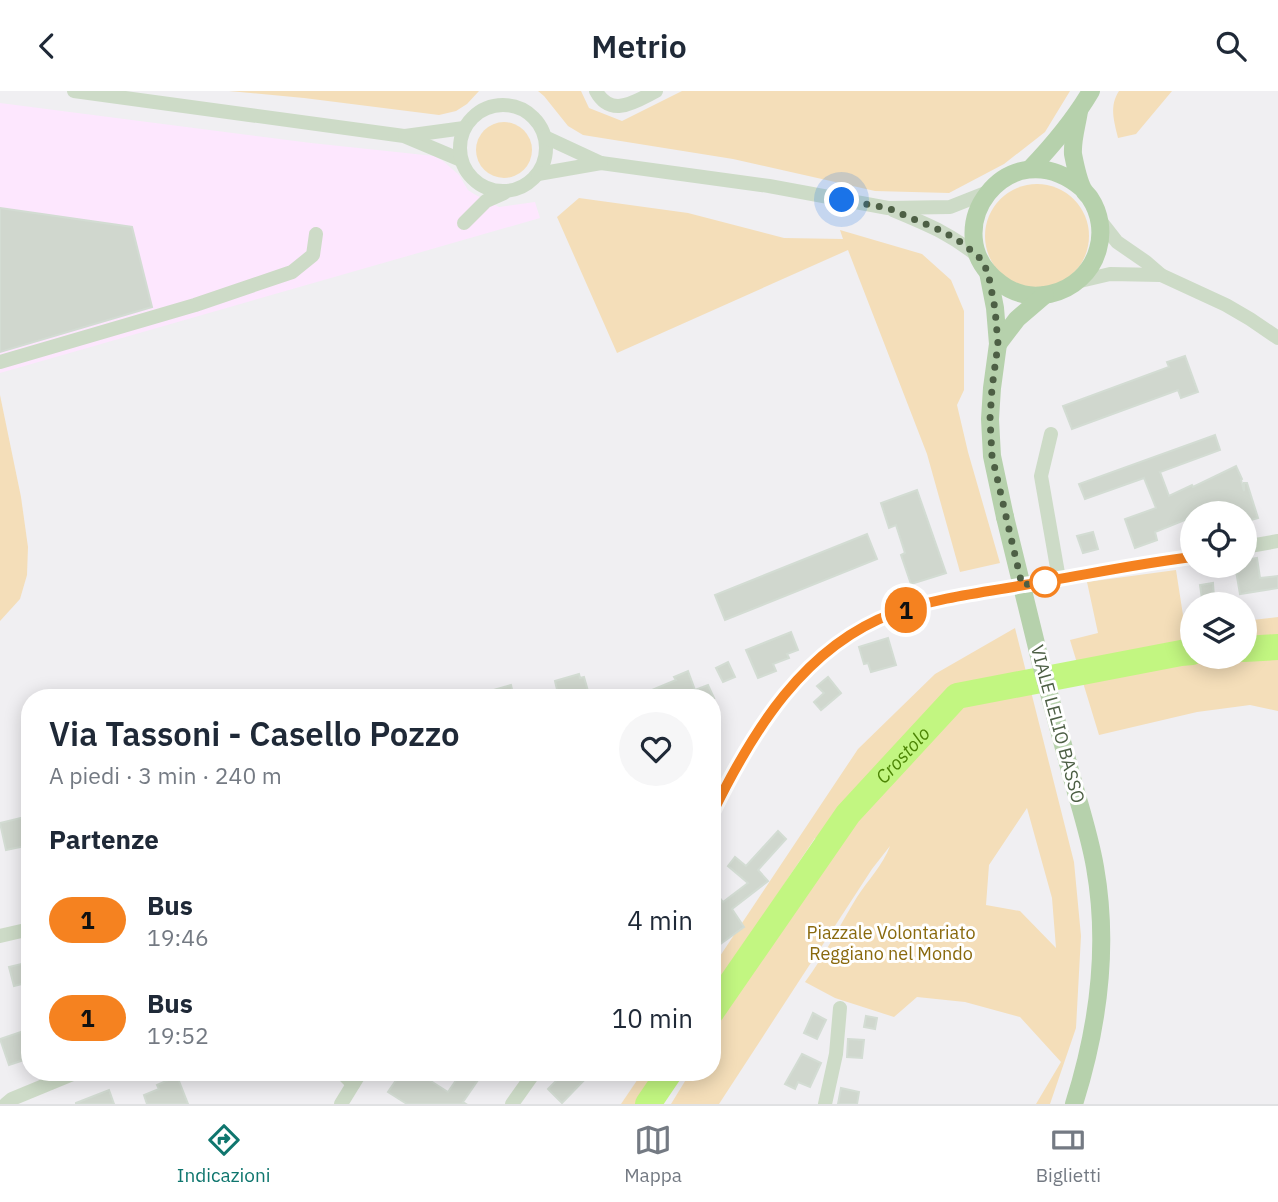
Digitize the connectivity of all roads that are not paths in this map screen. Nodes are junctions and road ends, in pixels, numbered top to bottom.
1 (74, 91) edge
2 (596, 91) edge
3 (656, 91) edge
4 (1091, 91) edge
5 (509, 98) edge
6 (1079, 111) junction
7 (464, 128) junction
8 (404, 137) junction
9 (545, 137) junction
10 (601, 163) junction
11 (463, 166) junction
12 (1030, 169) junction
13 (538, 174) junction
14 (1082, 188) junction
15 (510, 191) junction
16 (988, 192) junction
17 (888, 208) junction
18 (1099, 219) junction
19 (316, 234) dead end
20 (984, 264) junction
21 (1161, 275) junction
22 (1076, 282) junction
23 (1045, 295) junction
24 (1278, 338) edge
25 (998, 344) junction
26 (0, 362) edge
27 (1051, 434) dead end
28 (1278, 541) edge
29 (1257, 545) edge
30 (1180, 559) edge
31 (1059, 579) junction
32 (721, 797) edge
33 (21, 931) edge
34 (0, 936) edge
35 (840, 1008) dead end
36 (56, 1081) edge
37 (349, 1081) edge
38 (528, 1081) edge
39 (6, 1104) edge
40 (341, 1104) edge
41 (512, 1104) edge
42 (825, 1104) edge
43 (1074, 1104) edge

1 - 8 street
2 - 3 street
4 - 6 main road
5 - 7 street
5 - 9 street
6 - 12 main road
6 - 14 main road
7 - 8 street
7 - 11 street
8 - 11 street
9 - 10 street
9 - 13 street
10 - 13 street
10 - 17 street
11 - 15 street
11 - 15 street
12 - 14 main road
12 - 16 main road
13 - 15 street
14 - 18 main road
16 - 17 street
16 - 20 main road
17 - 20 street
18 - 21 street
18 - 22 main road
19 - 26 street
20 - 23 main road
20 - 25 main road, VIALE LELIO BASSO
21 - 22 street
21 - 24 street
22 - 23 main road
23 - 25 main road
25 - 43 main road, VIALE LELIO BASSO, bridge
27 - 31 street
28 - 29 street
30 - 31 street
31 - 32 street
33 - 34 street
35 - 42 street
36 - 39 street
37 - 40 street
38 - 41 street

